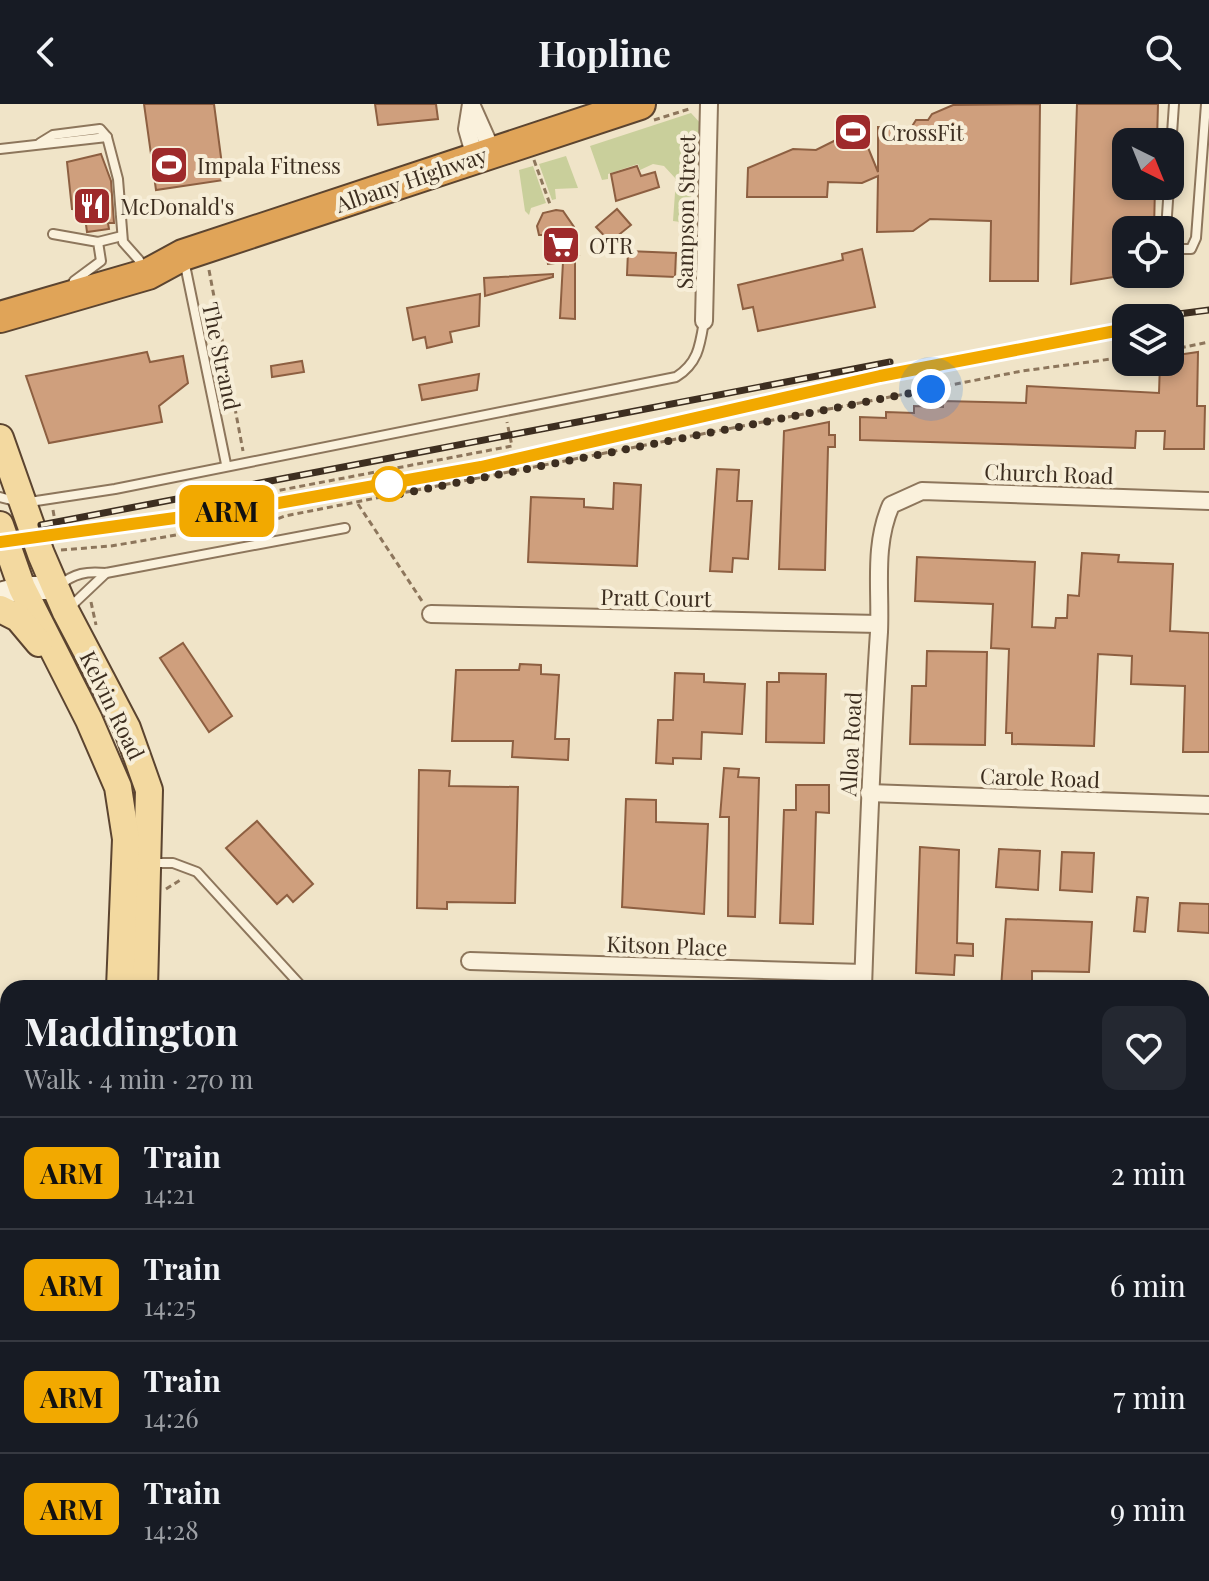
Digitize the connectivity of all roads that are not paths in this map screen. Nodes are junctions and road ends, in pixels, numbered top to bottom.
1 (471, 104) edge
2 (709, 104) edge
3 (1174, 104) edge
4 (1206, 104) edge
5 (644, 113) edge
6 (1172, 128) edge
7 (0, 149) edge
8 (484, 154) junction
9 (53, 234) dead end
10 (98, 242) junction
11 (131, 248) junction
12 (1184, 249) edge
13 (183, 255) junction
14 (74, 281) junction
15 (0, 299) edge
16 (0, 317) edge
17 (704, 321) joint
18 (0, 438) edge
19 (226, 464) junction
20 (11, 500) edge
21 (1209, 501) edge
22 (891, 505) joint
23 (0, 525) edge
24 (345, 528) dead end
25 (106, 573) junction
26 (9, 581) edge
27 (61, 600) junction
28 (0, 609) edge
29 (431, 614) road end
30 (879, 624) junction
31 (59, 662) junction
32 (869, 793) junction
33 (1209, 805) edge
34 (137, 862) junction
35 (470, 961) dead end
36 (121, 980) edge
37 (144, 980) edge
38 (296, 980) edge
39 (843, 980) edge
40 (863, 980) edge

1 - 8 street
2 - 17 street, Sampson Street
3 - 6 lane
4 - 12 lane
5 - 8 highway, Albany Highway
7 - 11 lane
8 - 13 highway, Albany Highway
9 - 10 lane
10 - 11 lane
10 - 14 lane
11 - 13 highway, Albany Highway
11 - 14 highway, Albany Highway
13 - 16 highway, Albany Highway
13 - 19 lane, The Strand
14 - 15 highway, Albany Highway
17 - 19 lane
18 - 20 main road, Kelvin Road
19 - 20 lane
20 - 27 main road, Kelvin Road
21 - 22 street, Church Road
22 - 30 street, Alloa Road
23 - 26 main road, Kelvin Road
24 - 25 lane
25 - 27 lane
25 - 27 lane
26 - 27 main road
26 - 31 main road, Kelvin Road
27 - 31 main road
27 - 34 main road, Kelvin Road
28 - 31 main road
29 - 30 street, Pratt Court
30 - 32 street, Alloa Road
31 - 34 main road, Kelvin Road
32 - 33 street, Carole Road
32 - 40 street, Alloa Road
34 - 36 main road, Kelvin Road
34 - 37 main road, Kelvin Road
34 - 38 lane
35 - 39 street, Kitson Place

